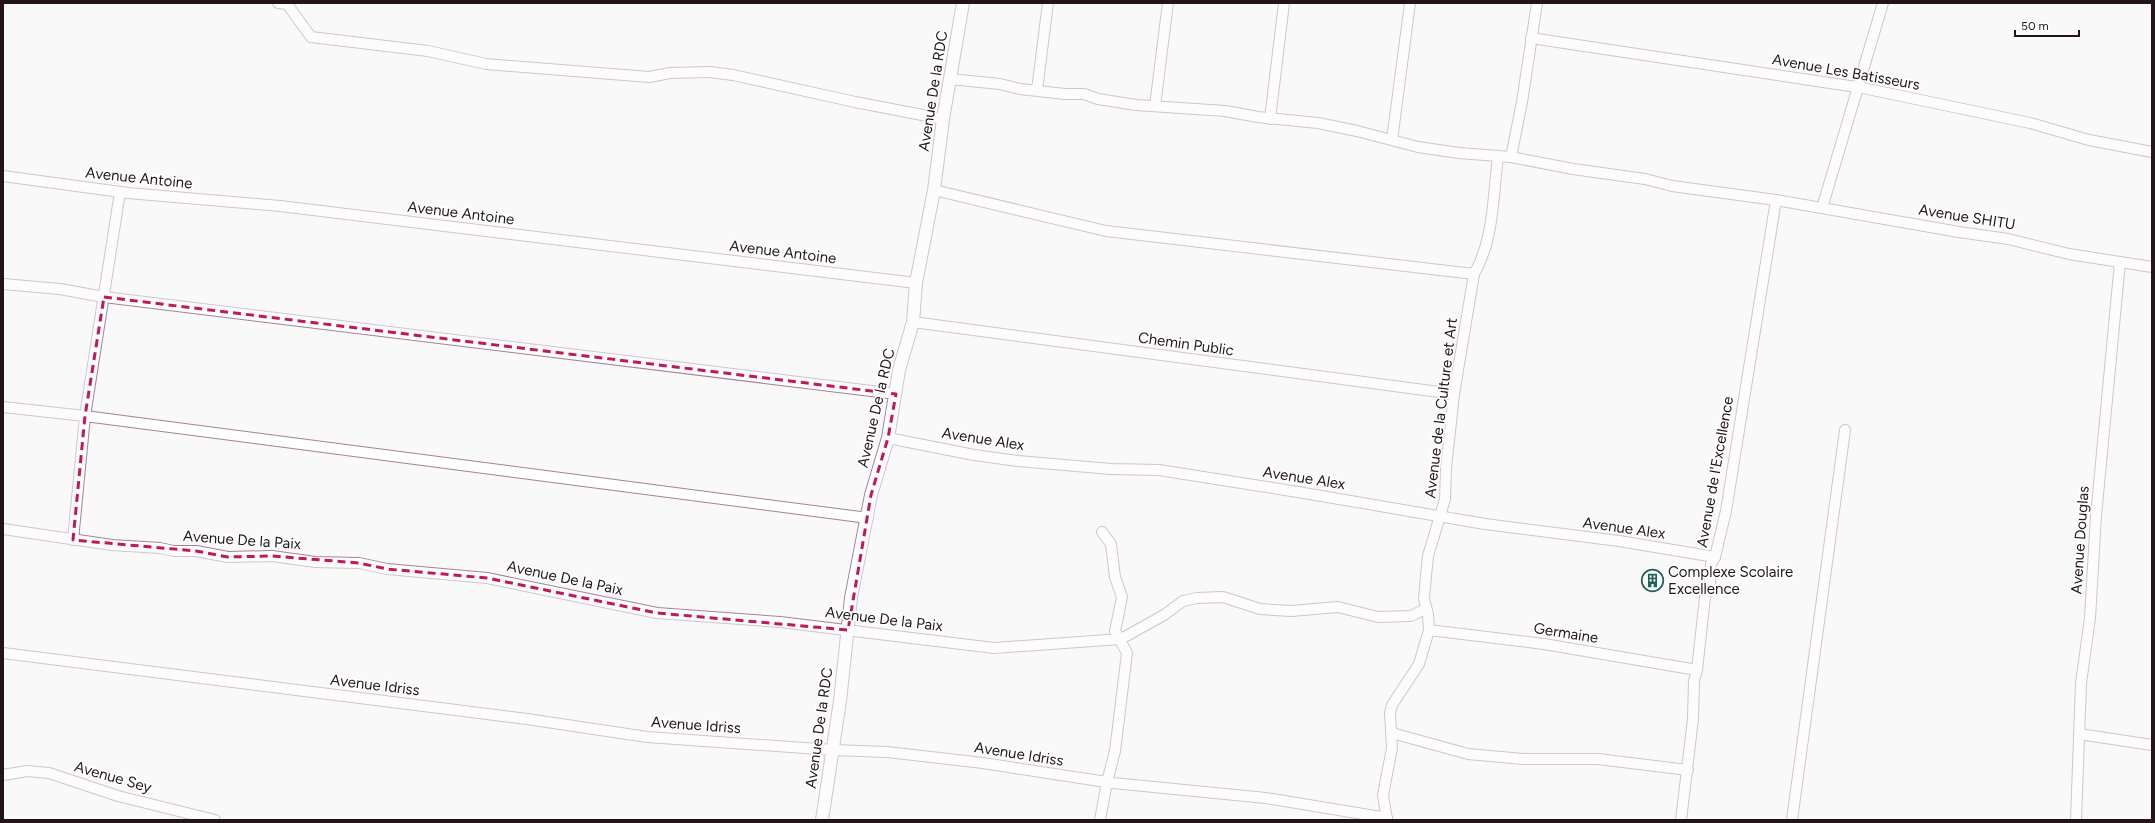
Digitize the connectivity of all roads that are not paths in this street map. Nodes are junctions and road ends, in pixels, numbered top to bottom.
1 (278, 3) edge
2 (963, 3) edge
3 (1048, 3) edge
4 (1168, 3) edge
5 (1284, 3) edge
6 (1410, 3) edge
7 (1537, 3) edge
8 (1883, 3) edge
9 (1531, 38) junction
10 (950, 79) junction
11 (1858, 87) junction
12 (1037, 90) junction
13 (1155, 106) junction
14 (943, 119) junction
15 (1270, 119) junction
16 (1392, 140) junction
17 (2152, 152) edge
18 (1498, 157) junction
19 (1511, 157) junction
20 (3, 176) edge
21 (934, 190) junction
22 (120, 192) junction
23 (1776, 200) junction
24 (1822, 208) junction
25 (2120, 262) junction
26 (2152, 267) edge
27 (1474, 274) junction
28 (916, 283) junction
29 (3, 284) edge
30 (104, 297) junction
31 (913, 322) junction
32 (896, 394) junction
33 (1454, 394) junction
34 (3, 407) edge
35 (85, 416) junction
36 (1845, 430) dead end
37 (888, 438) junction
38 (1440, 515) junction
39 (868, 518) junction
40 (3, 529) edge
41 (1102, 532) dead end
42 (73, 540) junction
43 (1715, 557) junction
44 (1425, 608) junction
45 (848, 630) junction
46 (1429, 630) junction
47 (1121, 639) junction
48 (3, 653) edge
49 (1697, 670) junction
50 (1392, 734) junction
51 (2078, 734) junction
52 (2152, 746) edge
53 (833, 750) junction
54 (1688, 770) junction
55 (3, 776) edge
56 (1107, 782) junction
57 (1387, 819) edge
58 (214, 820) edge
59 (822, 820) edge
60 (1100, 820) edge
61 (1681, 820) edge
62 (1792, 820) edge
63 (2076, 820) edge

1 - 14 street
2 - 10 street, Avenue De la RDC
3 - 12 street
4 - 13 street
5 - 15 street
6 - 16 street
7 - 9 street
8 - 11 street
9 - 11 street, Avenue Les Batisseurs
9 - 19 street
10 - 12 street, Avenue SHITU
10 - 14 street, Avenue De la RDC
11 - 17 street, Avenue Les Batisseurs
11 - 24 street
12 - 13 street, Avenue SHITU
13 - 15 street, Avenue SHITU
14 - 21 street, Avenue De la RDC
15 - 16 street, Avenue SHITU
16 - 18 street, Avenue SHITU
18 - 19 street, Avenue SHITU
18 - 27 street, Avenue de la Culture et Art
19 - 23 street, Avenue SHITU
20 - 22 street, Avenue Antoine
21 - 27 street
21 - 28 street, Avenue De la RDC
22 - 28 street, Avenue Antoine
22 - 30 street
23 - 24 street, Avenue SHITU
23 - 43 street, Avenue de l'Excellence
24 - 25 street, Avenue SHITU
25 - 26 street, Avenue SHITU
25 - 51 street, Avenue Douglas
27 - 33 street, Avenue de la Culture et Art
28 - 31 street, Avenue De la RDC
29 - 30 street
30 - 32 street
30 - 35 street
31 - 32 street, Avenue De la RDC
31 - 33 street, Chemin Public
32 - 37 street, Avenue De la RDC
33 - 38 street, Avenue de la Culture et Art
34 - 35 street
35 - 39 street
35 - 42 street
36 - 62 street
37 - 38 street, Avenue Alex
37 - 39 street, Avenue De la RDC
38 - 43 street, Avenue Alex
38 - 44 street, Avenue de la Culture et Art
39 - 45 street, Avenue De la RDC
40 - 42 street, Avenue De la Paix
41 - 47 street
42 - 45 street, Avenue De la Paix
43 - 49 street, Avenue de l'Excellence
44 - 46 street, Avenue de la Culture et Art
44 - 47 street
45 - 47 street, Avenue De la Paix
45 - 53 street, Avenue De la RDC
46 - 49 street, Germaine
46 - 50 street, Avenue de la Culture et Art
47 - 56 street
48 - 53 street, Avenue Idriss
49 - 54 street, Avenue de l'Excellence
50 - 54 street
50 - 57 street, Avenue de la Culture et Art
51 - 52 street
51 - 63 street, Avenue Douglas
53 - 56 street, Avenue Idriss
53 - 59 street, Avenue De la RDC
54 - 61 street, Avenue de l'Excellence
55 - 58 street, Avenue Sey
56 - 57 street, Avenue Idriss
56 - 60 street

